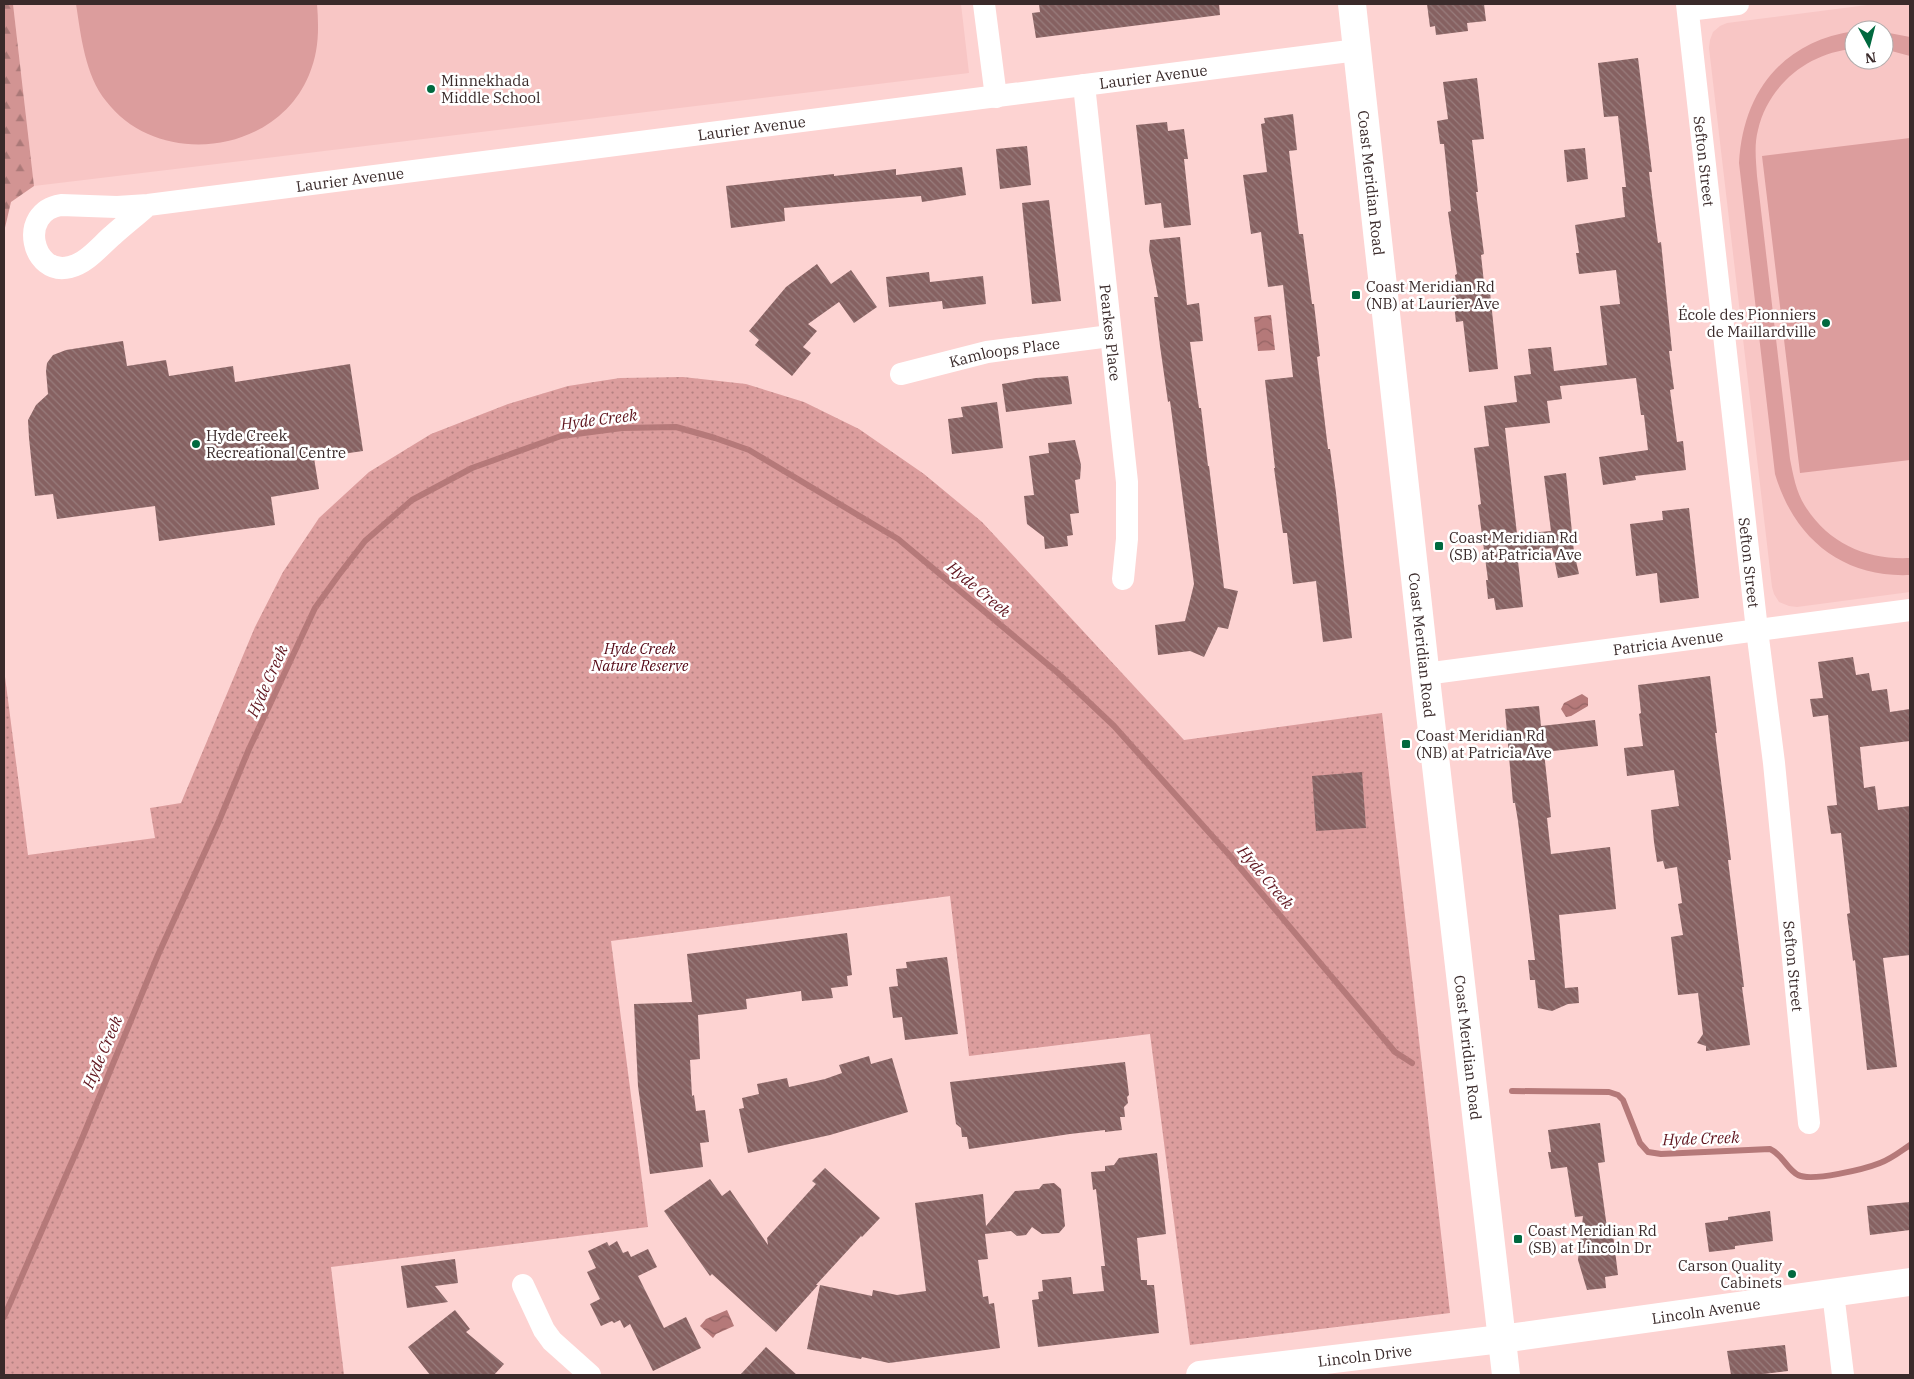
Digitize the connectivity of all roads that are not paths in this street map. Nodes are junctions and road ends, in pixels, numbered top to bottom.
1 (984, 4) edge
2 (1352, 4) edge
3 (1738, 4) edge
4 (1688, 7) edge
5 (1357, 50) junction
6 (1084, 85) junction
7 (996, 96) junction
8 (148, 205) junction
9 (1110, 336) junction
10 (901, 374) dead end
11 (1123, 579) dead end
12 (1910, 610) edge
13 (1756, 630) junction
14 (1425, 674) junction
15 (1809, 1123) dead end
16 (1910, 1282) edge
17 (523, 1285) dead end
18 (1833, 1293) junction
19 (1501, 1339) junction
20 (590, 1375) edge
21 (1200, 1375) edge
22 (1506, 1375) edge
23 (1843, 1375) edge

1 - 7 street
2 - 5 main road, Coast Meridian Road
3 - 4 street
4 - 13 street, Sefton Street
5 - 6 street, Laurier Avenue
5 - 14 main road, Coast Meridian Road
6 - 7 street, Laurier Avenue
6 - 9 street, Pearkes Place
7 - 8 street, Laurier Avenue
8 - 8 street, Laurier Avenue
9 - 10 street, Kamloops Place
9 - 11 street, Pearkes Place
12 - 13 street, Patricia Avenue
13 - 14 street, Patricia Avenue
13 - 15 street, Sefton Street
14 - 19 main road, Coast Meridian Road
16 - 18 main road, Lincoln Avenue
17 - 20 street
18 - 19 main road, Lincoln Avenue
18 - 23 street
19 - 21 main road, Lincoln Drive
19 - 22 main road, Coast Meridian Road

